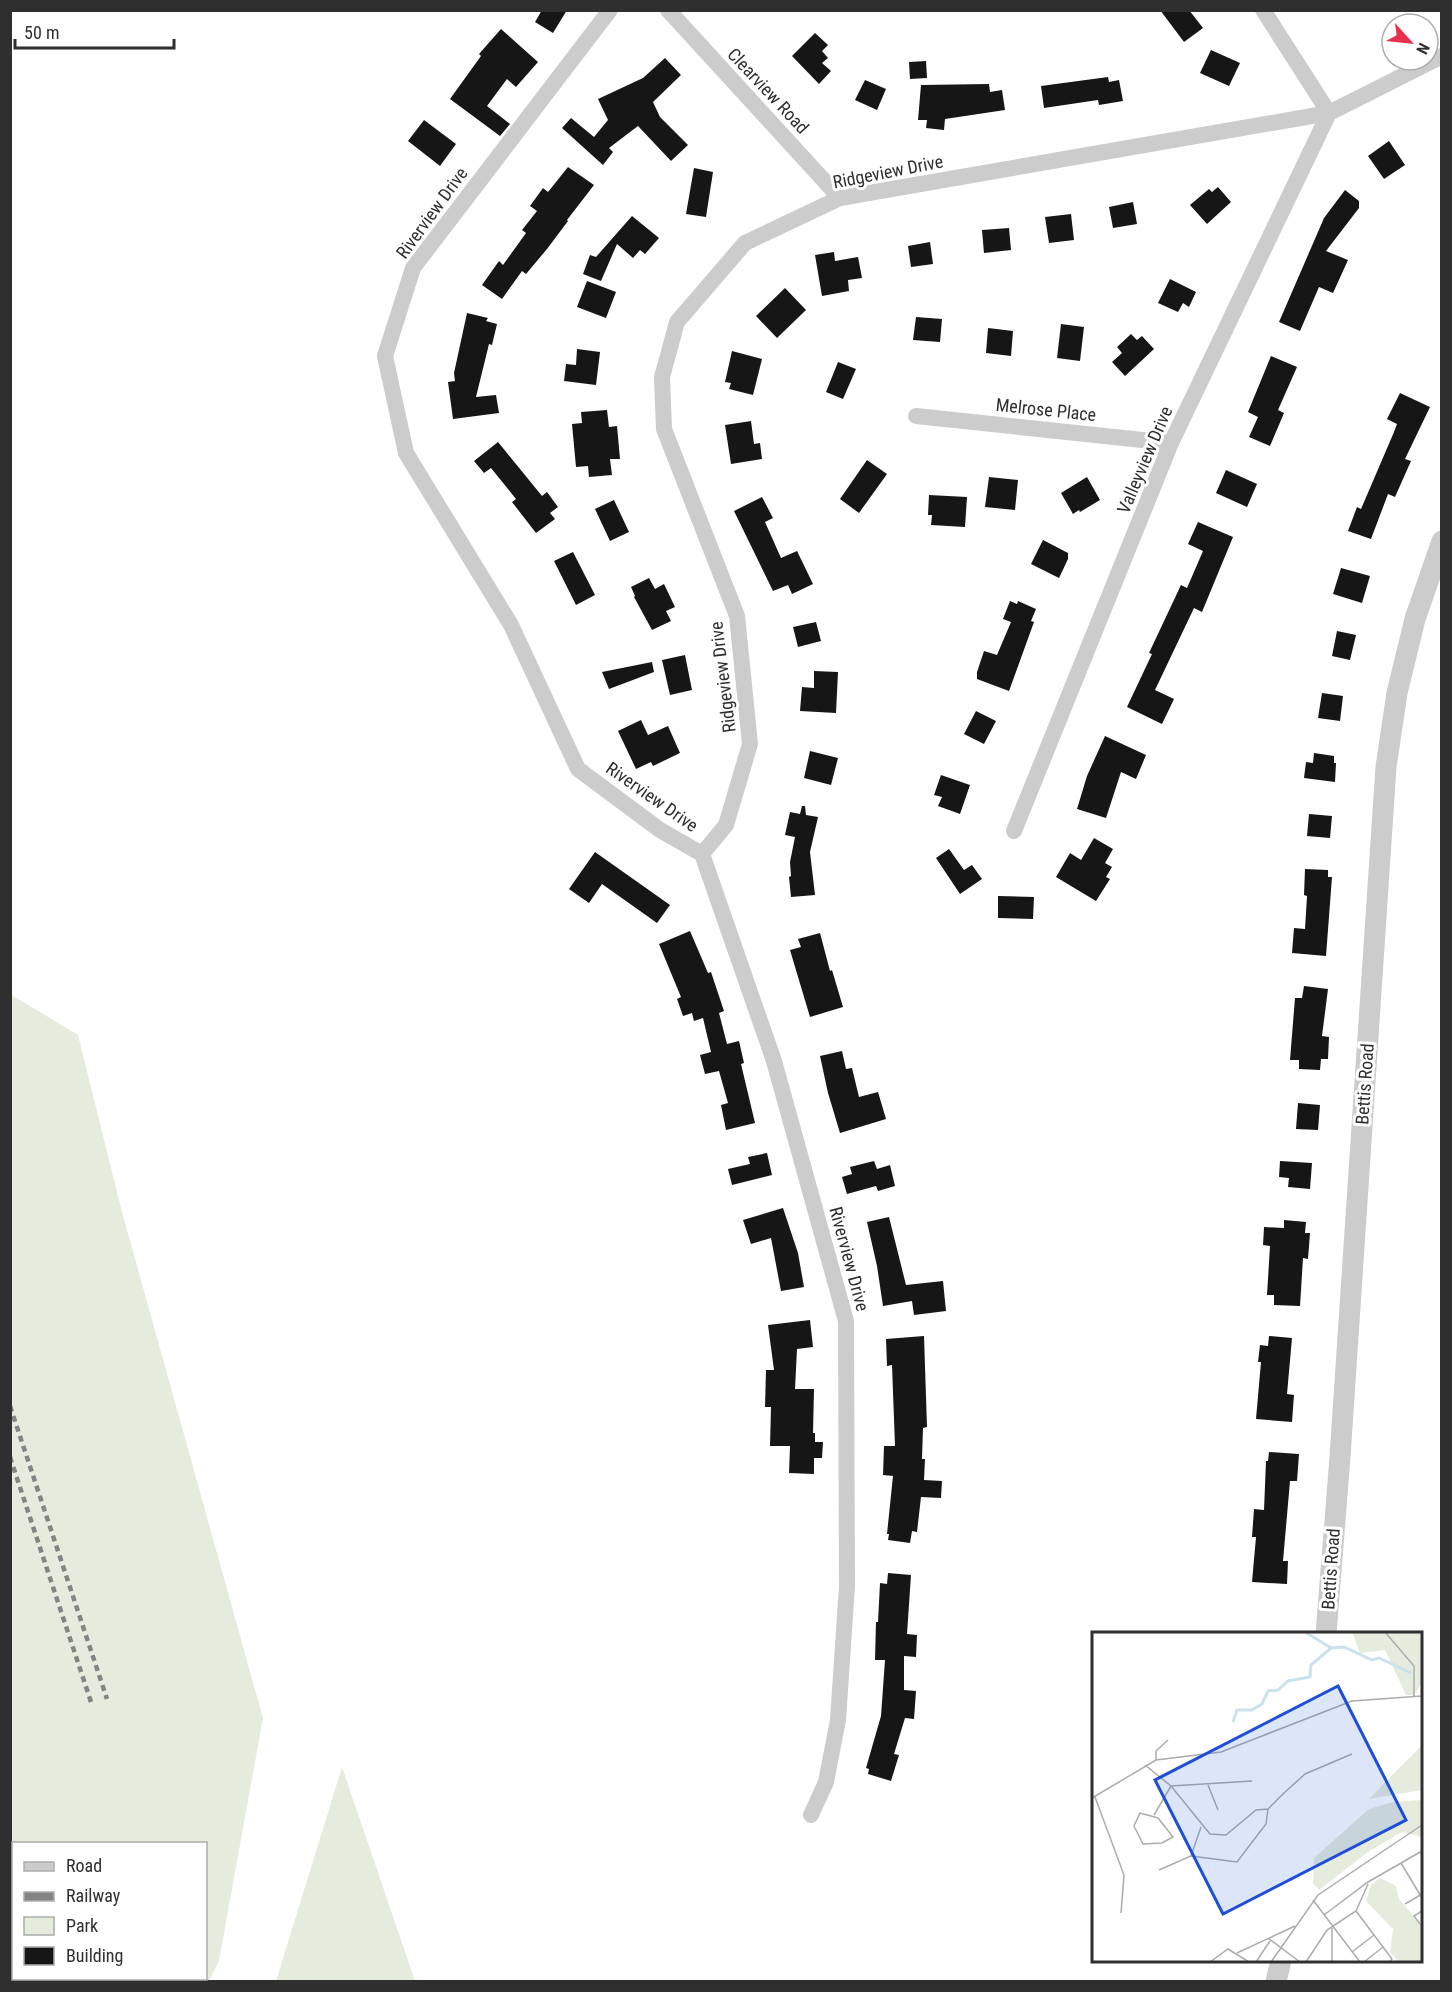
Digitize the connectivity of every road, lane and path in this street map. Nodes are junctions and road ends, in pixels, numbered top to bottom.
1 (610, 10) edge
2 (668, 10) edge
3 (1263, 10) edge
4 (1442, 56) edge
5 (1329, 113) junction
6 (840, 198) junction
7 (916, 416) dead end
8 (1172, 443) junction
9 (1442, 541) edge
10 (1014, 831) dead end
11 (702, 854) junction
12 (1326, 1632) edge
13 (811, 1815) dead end
14 (1281, 1962) edge
15 (1276, 1982) edge

1 - 11 street, Riverview Drive
2 - 6 street, Clearview Road
3 - 5 street
4 - 5 street, Ridgeview Drive
5 - 6 street, Ridgeview Drive
5 - 8 street, Valleyview Drive
6 - 11 street, Ridgeview Drive
7 - 8 street, Melrose Place
8 - 10 street, Valleyview Drive
9 - 12 street, Bettis Road
11 - 13 street, Riverview Drive
14 - 15 street

